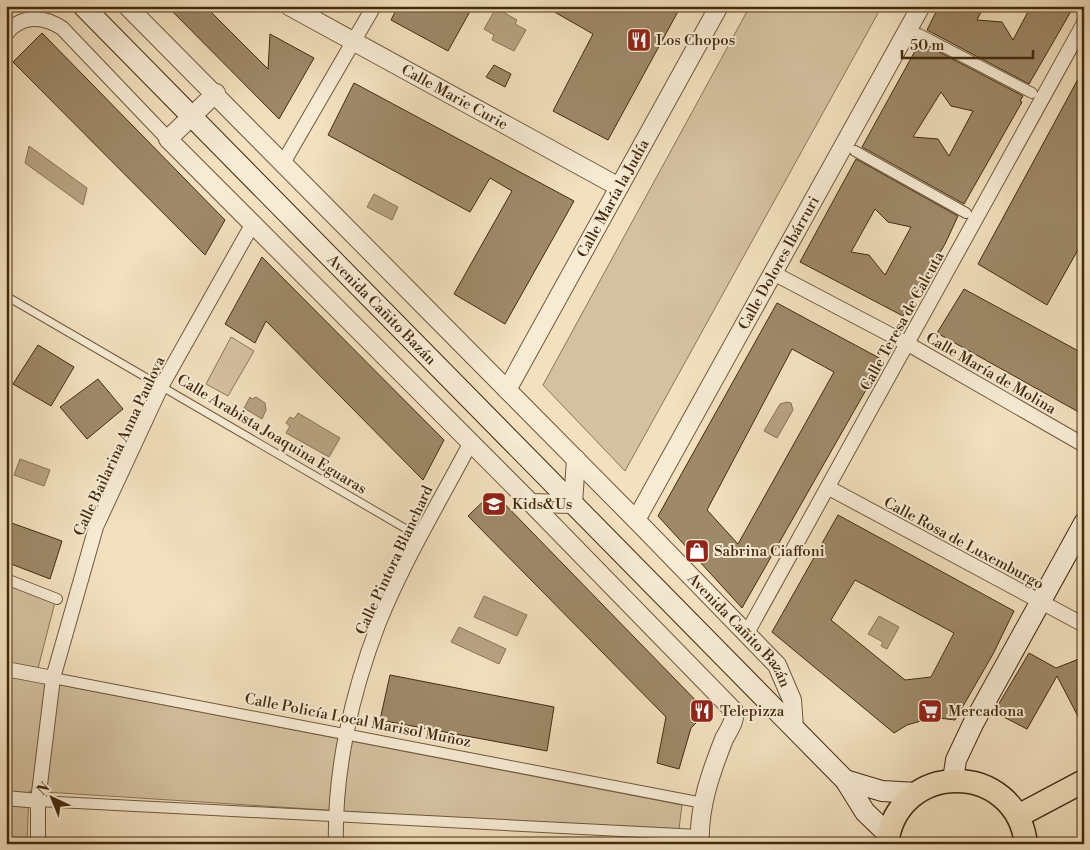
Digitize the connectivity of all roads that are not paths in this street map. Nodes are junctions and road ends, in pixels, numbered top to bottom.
1 (83, 6) edge
2 (127, 6) edge
3 (289, 6) edge
4 (374, 6) edge
5 (719, 6) edge
6 (921, 6) edge
7 (1084, 23) edge
8 (6, 34) edge
9 (919, 34) dead end
10 (355, 42) junction
11 (216, 93) junction
12 (1032, 93) dead end
13 (191, 116) junction
14 (168, 139) junction
15 (855, 151) dead end
16 (283, 163) junction
17 (619, 187) junction
18 (966, 213) dead end
19 (252, 225) junction
20 (775, 274) junction
21 (6, 296) edge
22 (908, 344) junction
23 (162, 385) junction
24 (507, 390) junction
25 (471, 442) junction
26 (1084, 445) edge
27 (576, 460) junction
28 (828, 488) junction
29 (531, 503) junction
30 (573, 504) junction
31 (636, 520) junction
32 (1084, 523) edge
33 (420, 537) junction
34 (6, 579) edge
35 (57, 599) dead end
36 (1039, 602) junction
37 (1084, 625) edge
38 (746, 633) junction
39 (6, 668) edge
40 (52, 678) junction
41 (794, 728) junction
42 (347, 734) junction
43 (845, 780) junction
44 (953, 780) junction
45 (1084, 781) edge
46 (917, 793) junction
47 (6, 798) edge
48 (38, 801) junction
49 (703, 803) junction
50 (335, 816) junction
51 (1018, 816) junction
52 (700, 839) edge
53 (888, 839) edge
54 (38, 844) edge
55 (336, 844) edge
56 (1026, 844) edge

1 - 13 main road, Avenida Cañito Bazán
2 - 11 street, Avenida Cañito Bazán
3 - 10 street, Calle Marie Curie
4 - 10 street
5 - 17 street, Calle María la Judía
6 - 20 street, Calle Dolores Ibárruri
7 - 22 street, Calle Teresa de Calcuta
8 - 14 street, Avenida Cañito Bazán
9 - 12 street
10 - 16 street
10 - 17 street, Calle Marie Curie
11 - 13 street
11 - 16 street, Avenida Cañito Bazán
13 - 14 street
13 - 30 main road, Avenida Cañito Bazán
14 - 19 street, Avenida Cañito Bazán
15 - 18 street
16 - 24 street, Avenida Cañito Bazán
17 - 24 street, Calle María la Judía
19 - 23 street, Calle Bailarina Anna Paulova
19 - 25 street, Avenida Cañito Bazán
20 - 22 street, Calle María de Molina
20 - 31 street, Calle Dolores Ibárruri
21 - 23 lane, Calle Arabista Joaquina Eguaras
22 - 26 street, Calle María de Molina
22 - 28 street, Calle Teresa de Calcuta
23 - 33 lane, Calle Arabista Joaquina Eguaras
23 - 40 street, Calle Bailarina Anna Paulova
24 - 27 street, Avenida Cañito Bazán
25 - 29 street, Avenida Cañito Bazán
25 - 33 street, Calle Pintora Blanchard
27 - 30 street
27 - 31 street, Avenida Cañito Bazán
28 - 36 street, Calle Rosa de Luxemburgo
28 - 38 street, Calle Teresa de Calcuta
29 - 30 street
29 - 49 street, Avenida Cañito Bazán
30 - 41 main road, Avenida Cañito Bazán
31 - 38 street, Avenida Cañito Bazán
32 - 36 main road
33 - 42 street, Calle Pintora Blanchard
34 - 35 street
36 - 37 street, Calle Rosa de Luxemburgo
36 - 44 main road
38 - 41 street, Avenida Cañito Bazán
39 - 40 street, Calle Policía Local Marisol Muñoz
40 - 42 street, Calle Policía Local Marisol Muñoz
40 - 48 street, Calle Bailarina Anna Paulova
41 - 43 main road, Avenida Cañito Bazán
42 - 49 street, Calle Policía Local Marisol Muñoz
42 - 50 street, Calle Pintora Blanchard
43 - 46 main road, Avenida Cañito Bazán
43 - 53 main road, Avenida Cañito Bazán
44 - 46 main road
44 - 51 main road
45 - 51 main road
46 - 53 main road
47 - 48 street
48 - 50 street
48 - 54 street, Calle Bailarina Anna Paulova
49 - 52 street
50 - 52 street
50 - 55 street, Calle Pintora Blanchard
51 - 56 main road

